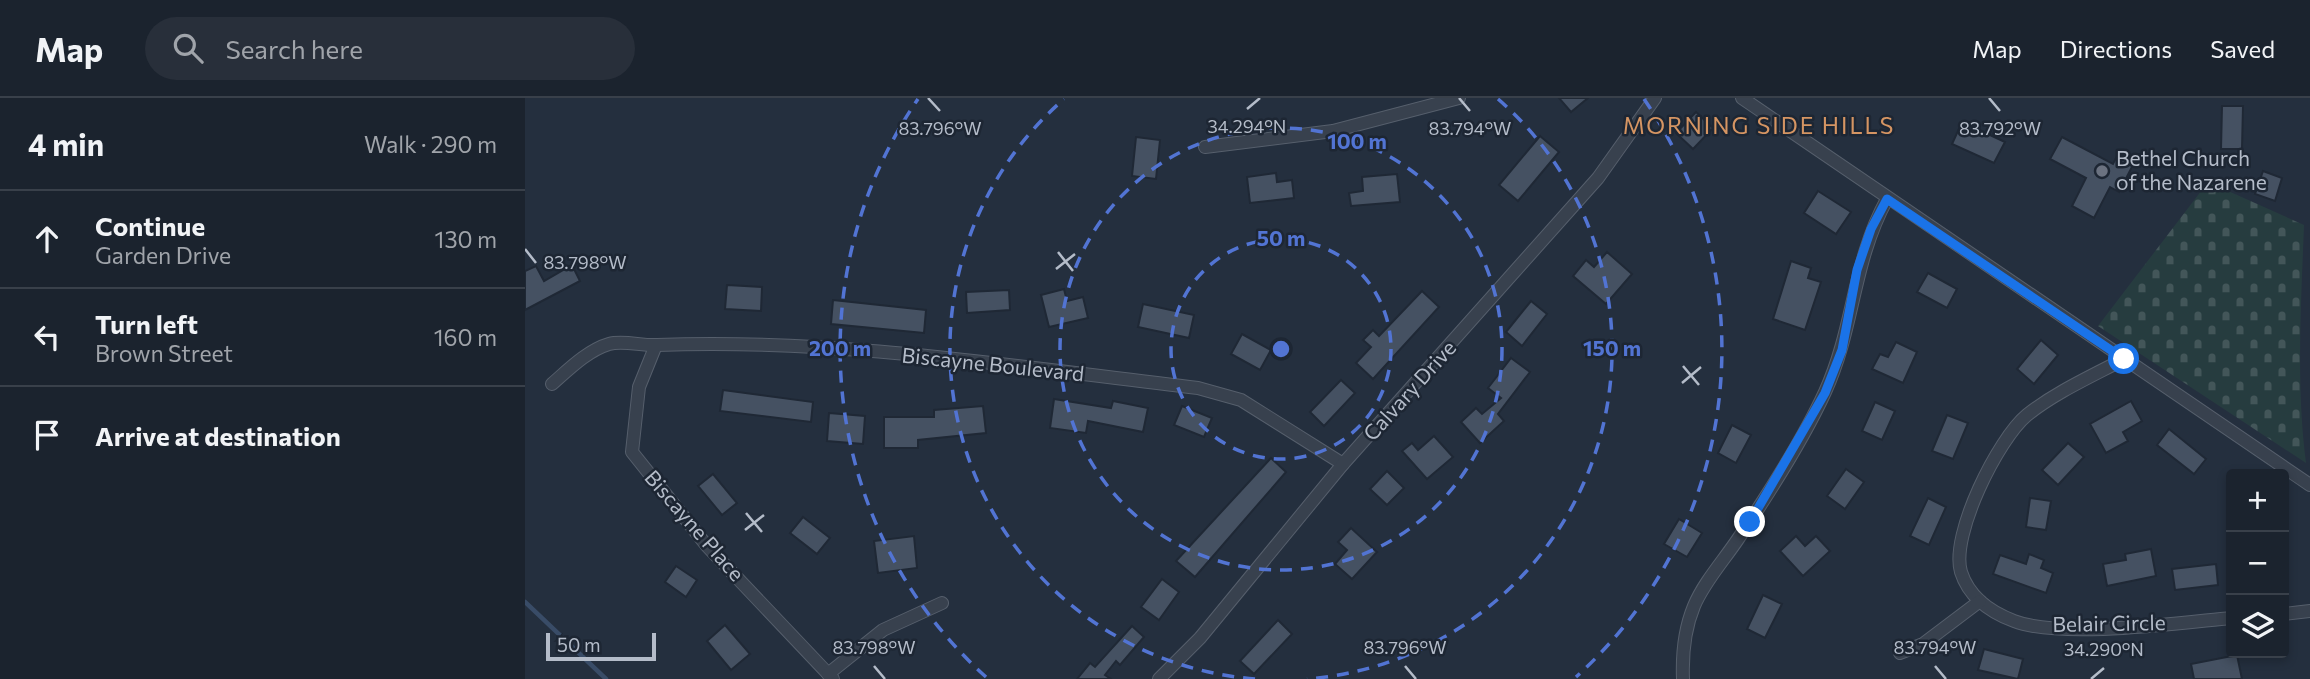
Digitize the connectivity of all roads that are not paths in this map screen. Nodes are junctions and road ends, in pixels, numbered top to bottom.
1 (1459, 98) edge
2 (1655, 98) edge
3 (1742, 98) edge
4 (1205, 147) dead end
5 (1887, 199) junction
6 (656, 345) junction
7 (2124, 359) junction
8 (552, 384) dead end
9 (1343, 464) junction
10 (2310, 485) edge
11 (1980, 601) junction
12 (942, 603) dead end
13 (2310, 611) edge
14 (2289, 613) edge
15 (2226, 618) edge
16 (1900, 653) dead end
17 (830, 677) edge
18 (1159, 679) edge
19 (1683, 679) edge

1 - 4 street
2 - 9 street, Calvary Drive
3 - 5 street
5 - 7 street
5 - 19 street
6 - 8 street, Biscayne Boulevard
6 - 9 street, Biscayne Boulevard
6 - 17 street, Biscayne Place
7 - 10 street
7 - 11 street, Belair Circle
9 - 18 street, Calvary Drive
11 - 15 street, Belair Circle
11 - 16 street
12 - 17 street
13 - 14 street

